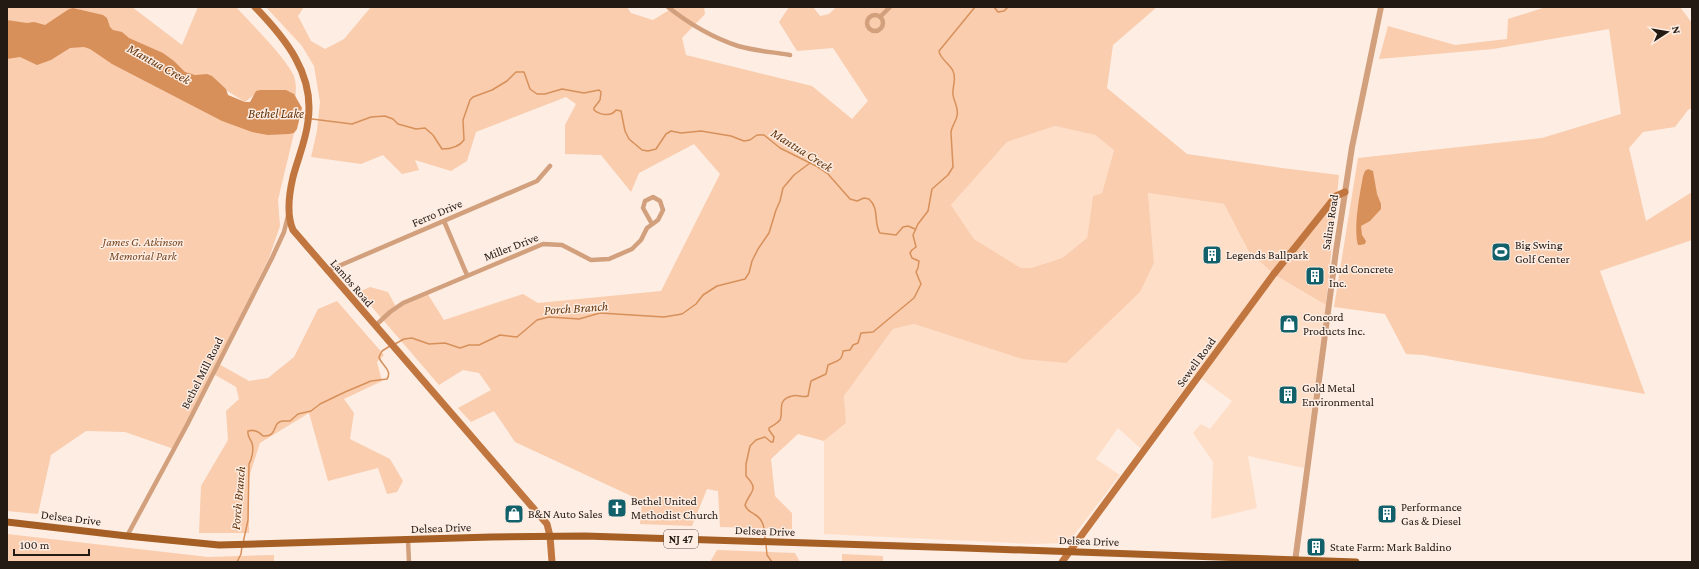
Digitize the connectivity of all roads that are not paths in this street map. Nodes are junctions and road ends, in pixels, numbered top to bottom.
1 (255, 7) edge
2 (668, 7) edge
3 (890, 7) edge
4 (1380, 7) edge
5 (880, 17) dead end
6 (790, 55) dead end
7 (550, 166) dead end
8 (1345, 192) junction
9 (288, 216) junction
10 (444, 221) junction
11 (652, 224) junction
12 (327, 271) junction
13 (467, 275) junction
14 (375, 326) junction
15 (7, 522) edge
16 (127, 536) junction
17 (550, 536) junction
18 (408, 540) junction
19 (1069, 551) junction
20 (1296, 561) edge
21 (409, 562) edge
22 (552, 562) edge
23 (1062, 562) edge
24 (1356, 562) edge

1 - 9 main road, Lambs Road
2 - 6 street
3 - 5 street
4 - 8 street, Salina Road
7 - 10 street, Ferro Drive
8 - 19 main road, Sewell Road
8 - 20 street, Salina Road
9 - 12 main road, Lambs Road
9 - 16 street, Bethel Mill Road
10 - 12 street, Ferro Drive
10 - 13 street
11 - 11 street, Miller Drive
11 - 13 street, Miller Drive
12 - 14 main road, Lambs Road
13 - 14 street, Miller Drive
14 - 17 main road, Lambs Road
15 - 16 main road, Delsea Drive / NJ 47
16 - 18 main road, Delsea Drive / NJ 47
17 - 18 main road, Delsea Drive / NJ 47
17 - 19 main road, Delsea Drive / NJ 47
17 - 22 main road, Lambs Road
18 - 21 street
19 - 20 main road, Delsea Drive / NJ 47
19 - 23 main road, Sewell Road
20 - 24 main road, Delsea Drive / NJ 47

